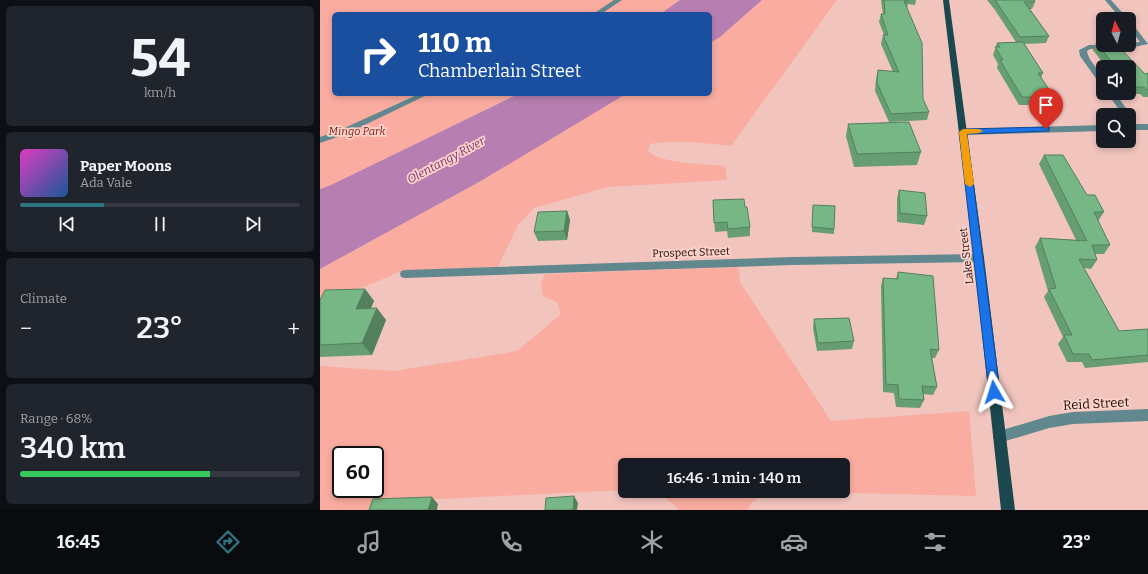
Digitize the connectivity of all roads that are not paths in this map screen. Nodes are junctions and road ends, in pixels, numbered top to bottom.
1 (619, 0) edge
2 (946, 0) edge
3 (1108, 0) edge
4 (599, 12) edge
5 (1119, 12) edge
6 (1136, 32) edge
7 (1136, 45) edge
8 (1136, 45) edge
9 (1148, 45) edge
10 (1096, 47) edge
11 (1096, 72) edge
12 (421, 96) edge
13 (1136, 127) edge
14 (1148, 127) edge
15 (1096, 128) edge
16 (963, 132) junction
17 (320, 140) edge
18 (979, 258) junction
19 (405, 274) dead end
20 (1148, 416) edge
21 (999, 437) junction
22 (1008, 510) edge

1 - 4 street
2 - 16 main road, Lake Street
3 - 5 street
6 - 7 street
8 - 9 street
10 - 11 street
12 - 17 street
13 - 14 street
15 - 16 street
16 - 18 main road, Lake Street
18 - 19 street, Prospect Street
18 - 21 main road, Lake Street
20 - 21 street, Reid Street
21 - 22 main road, Lake Street

